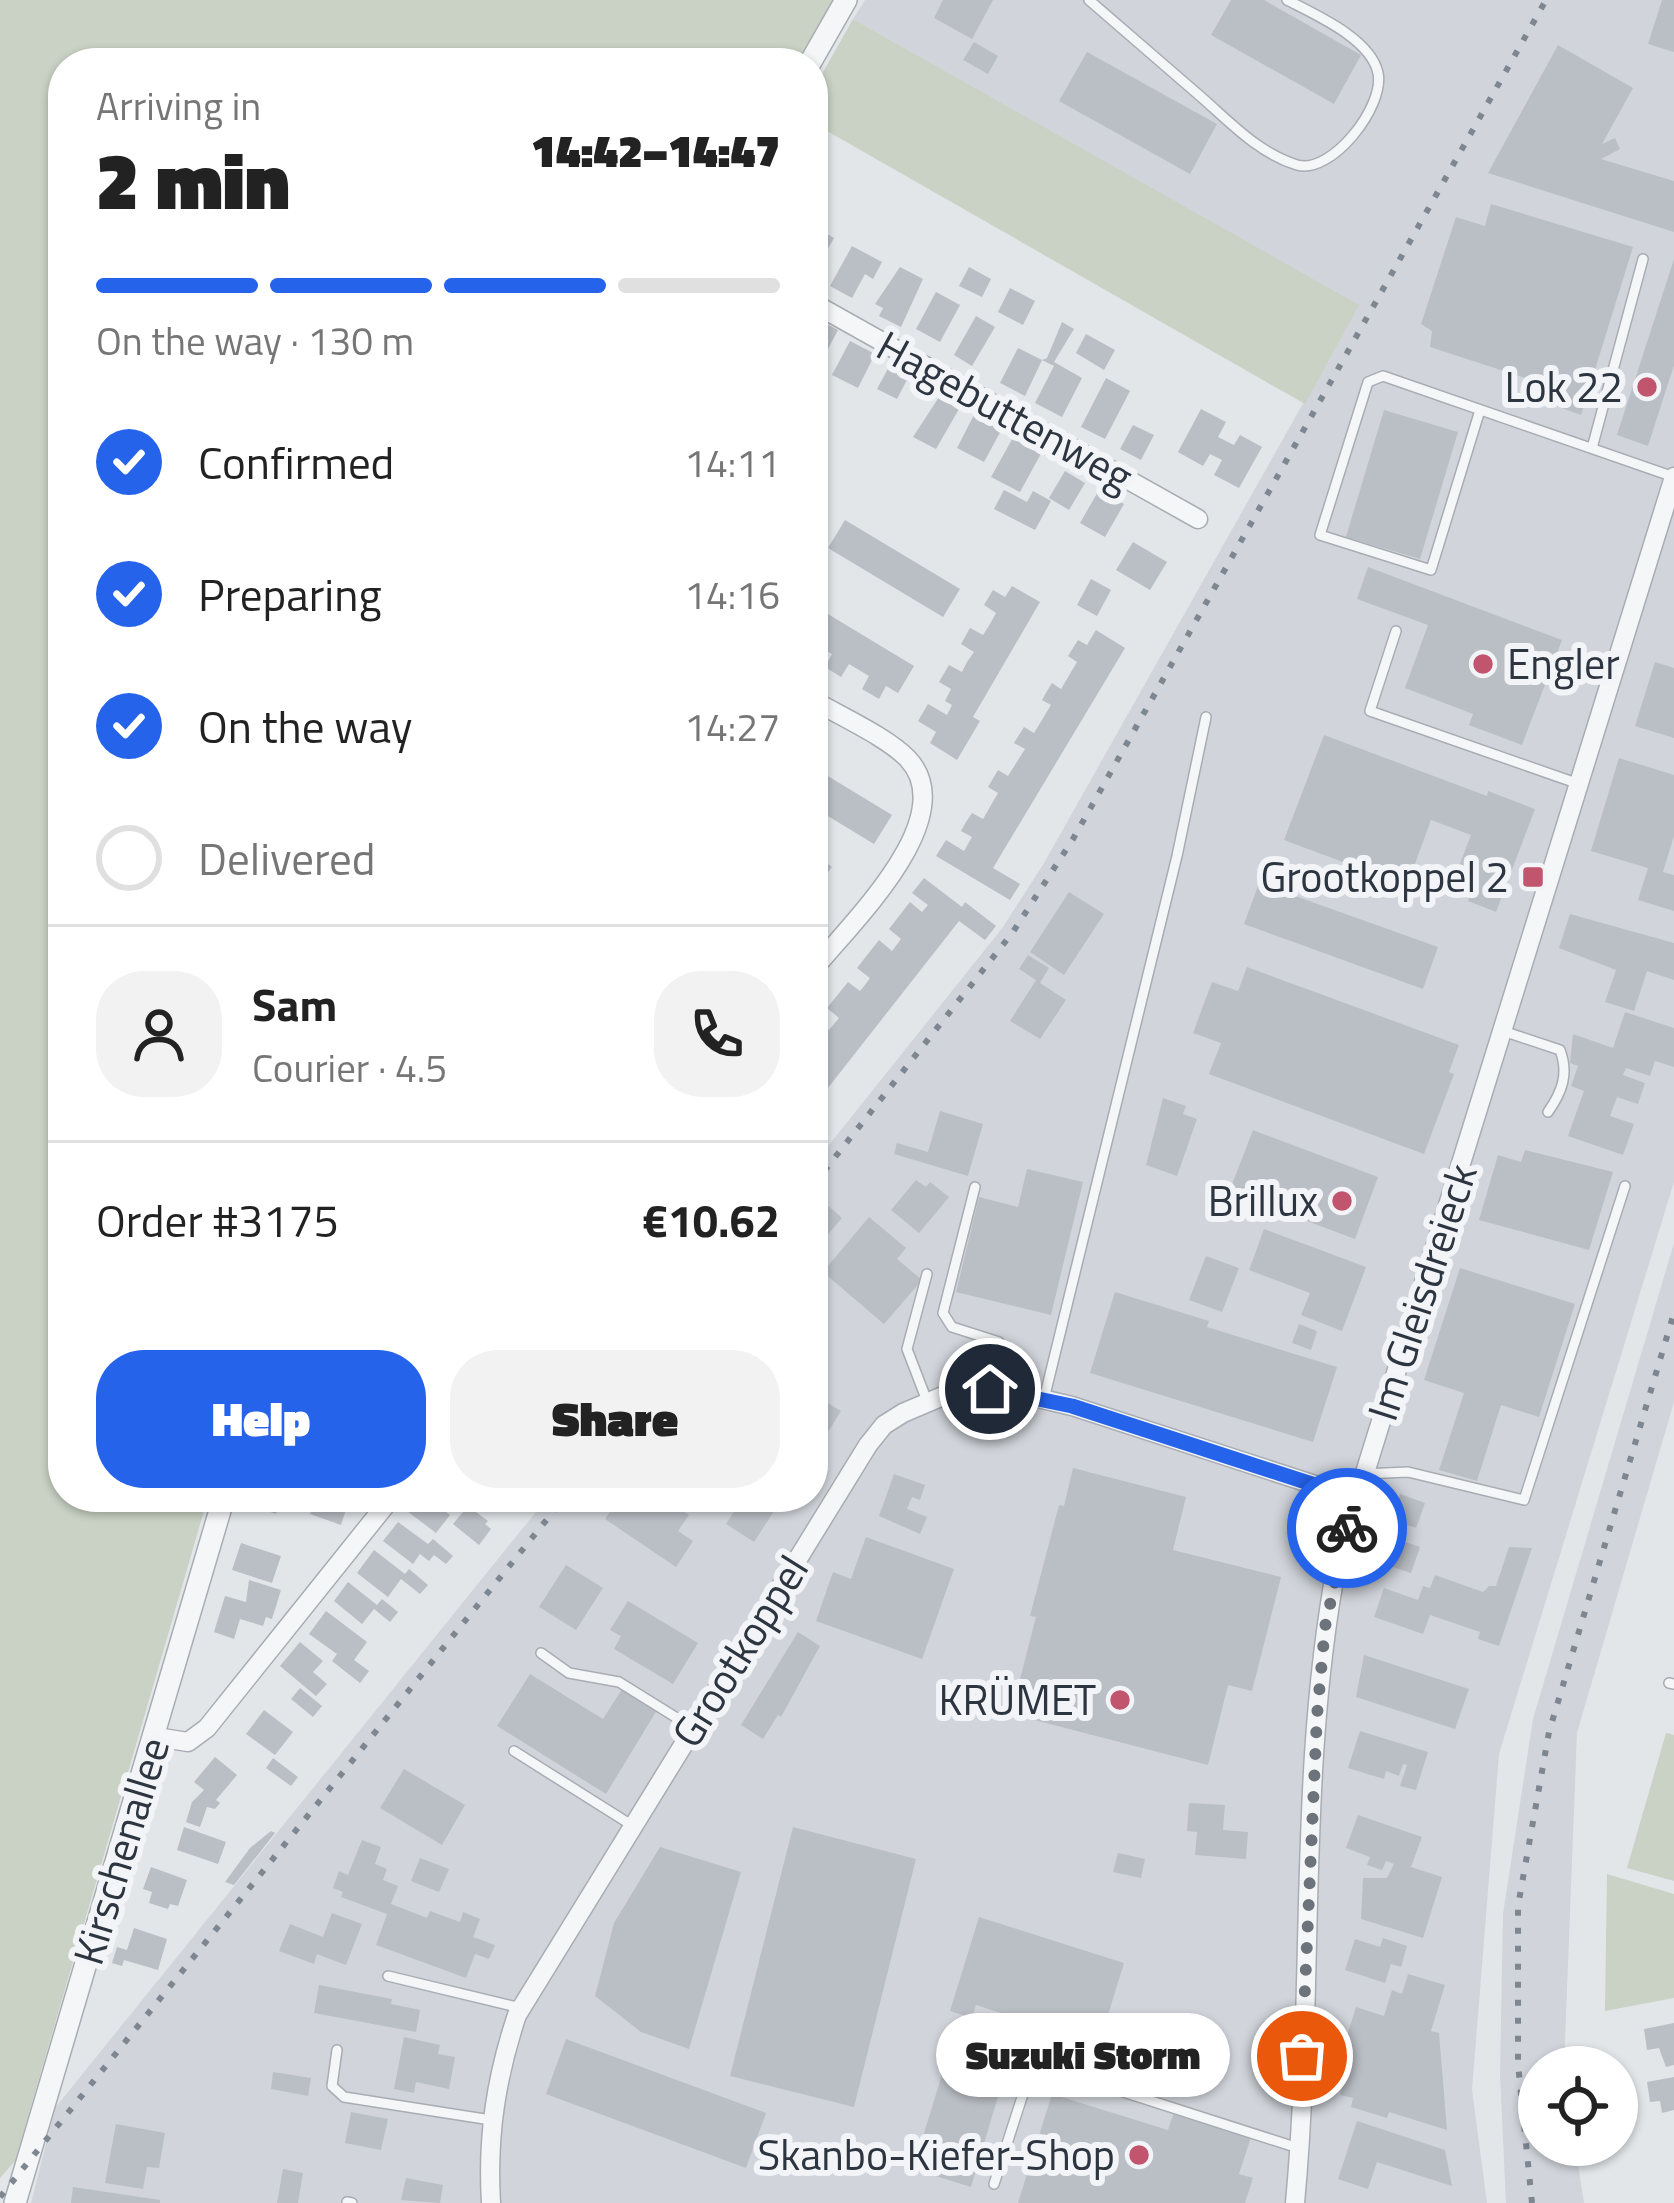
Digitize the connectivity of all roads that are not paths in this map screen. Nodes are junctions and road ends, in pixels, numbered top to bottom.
1 (846, 0) edge
2 (1089, 0) edge
3 (1287, 0) edge
4 (818, 48) edge
5 (1643, 259) dead end
6 (828, 311) edge
7 (1480, 410) junction
8 (1592, 448) junction
9 (1674, 477) edge
10 (1198, 519) dead end
11 (1396, 631) dead end
12 (828, 709) edge
13 (1206, 717) dead end
14 (1579, 784) junction
15 (828, 951) edge
16 (1503, 1031) junction
17 (1548, 1112) dead end
18 (1625, 1186) dead end
19 (975, 1187) dead end
20 (927, 1274) dead end
21 (990, 1389) junction
22 (1044, 1399) junction
23 (927, 1401) junction
24 (1363, 1474) junction
25 (1355, 1498) junction
26 (828, 1510) edge
27 (220, 1512) edge
28 (380, 1512) edge
29 (827, 1512) edge
30 (541, 1654) dead end
31 (693, 1728) junction
32 (156, 1737) junction
33 (514, 1751) dead end
34 (633, 1826) junction
35 (388, 1976) dead end
36 (521, 2008) junction
37 (337, 2050) dead end
38 (491, 2120) junction
39 (1298, 2148) junction
40 (994, 2184) dead end
41 (15, 2203) edge
42 (490, 2203) edge
43 (1295, 2203) edge

1 - 4 street
2 - 3 lane
5 - 8 lane
6 - 10 street, Hagebuttenweg
7 - 7 lane
7 - 8 lane
8 - 9 lane
9 - 14 street, Im Gleisdreieck
11 - 14 lane
12 - 15 street
13 - 22 lane
14 - 16 street, Im Gleisdreieck
16 - 17 lane
16 - 24 street, Im Gleisdreieck
18 - 24 lane
19 - 21 lane
20 - 23 lane
21 - 22 street, Grootkoppel
21 - 23 street, Grootkoppel
22 - 25 street, Grootkoppel
23 - 26 street, Grootkoppel
24 - 25 street, Im Gleisdreieck
25 - 39 street, Im Gleisdreieck
27 - 32 street, Kirschenallee
28 - 32 street
29 - 31 street, Grootkoppel
30 - 31 lane
31 - 34 street, Grootkoppel
32 - 41 street, Kirschenallee
33 - 34 lane
34 - 36 street, Grootkoppel
35 - 36 lane
36 - 38 street, Grootkoppel
37 - 38 lane
38 - 42 street, Grootkoppel
39 - 40 lane
39 - 43 street, Im Gleisdreieck

